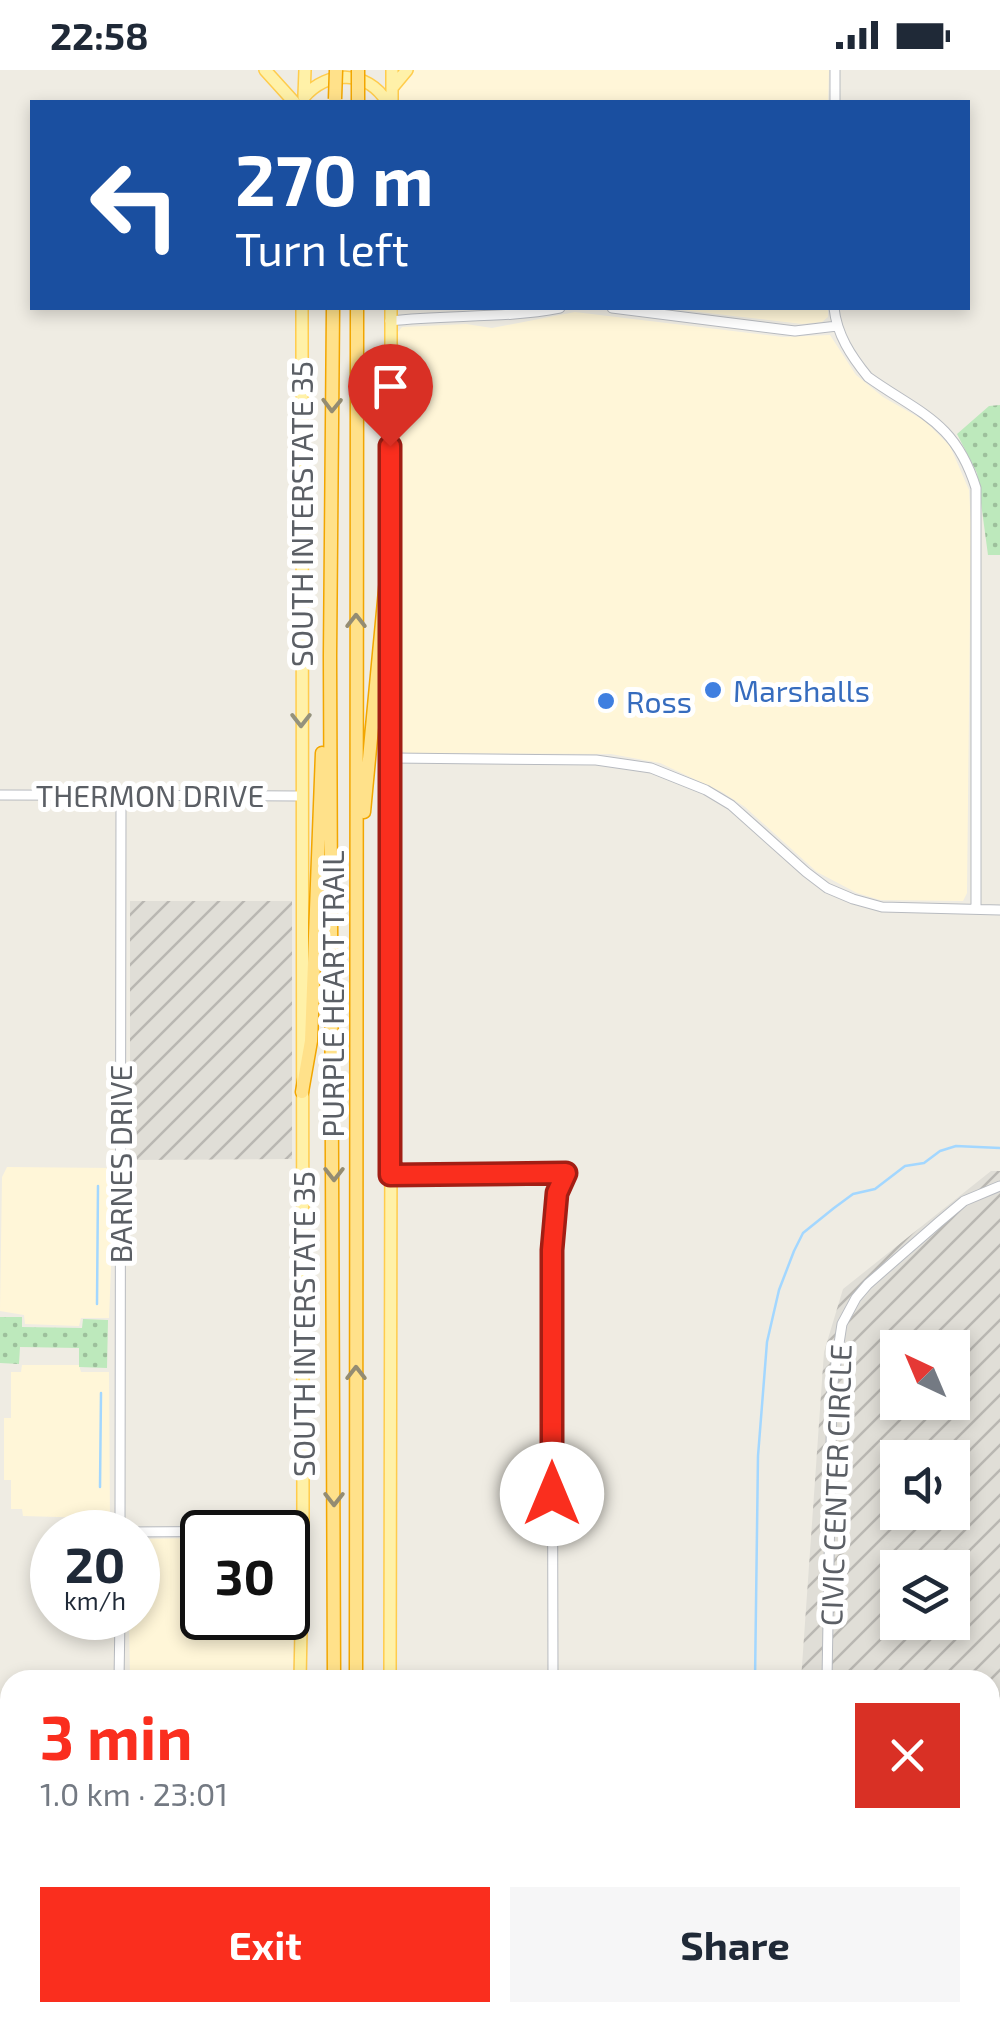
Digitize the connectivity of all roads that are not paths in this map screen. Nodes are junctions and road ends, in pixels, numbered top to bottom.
1 (265, 70) edge
2 (304, 70) edge
3 (336, 70) edge
4 (358, 70) edge
5 (392, 70) edge
6 (406, 70) edge
7 (835, 70) edge
8 (392, 88) junction
9 (300, 100) edge
10 (301, 100) edge
11 (302, 100) edge
12 (335, 100) edge
13 (358, 100) edge
14 (387, 100) edge
15 (389, 100) edge
16 (835, 100) edge
17 (302, 310) edge
18 (333, 310) edge
19 (357, 310) edge
20 (390, 310) edge
21 (552, 310) edge
22 (629, 310) edge
23 (834, 310) edge
24 (390, 322) junction
25 (837, 326) junction
26 (391, 527) junction
27 (330, 656) junction
28 (392, 758) junction
29 (0, 795) edge
30 (121, 795) junction
31 (300, 796) junction
32 (356, 894) junction
33 (976, 907) junction
34 (1000, 910) edge
35 (302, 1092) junction
36 (390, 1175) junction
37 (1000, 1186) edge
38 (122, 1510) edge
39 (303, 1510) edge
40 (120, 1640) edge
41 (301, 1640) edge
42 (119, 1670) edge
43 (300, 1670) edge
44 (334, 1670) edge
45 (356, 1670) edge
46 (390, 1670) edge
47 (553, 1670) edge
48 (827, 1670) edge

1 - 9 main road
2 - 10 main road
3 - 12 highway, bridge
4 - 13 highway, bridge
5 - 8 main road
6 - 8 main road
7 - 16 street
8 - 15 main road
11 - 14 main road
17 -> 31 main road, SOUTH INTERSTATE 35
18 -> 27 highway, PURPLE HEART TRAIL
32 -> 19 highway, PURPLE HEART TRAIL
20 - 24 main road
21 - 24 street
22 - 25 street
23 - 25 street
24 - 26 main road
25 - 33 street
26 - 28 main road
26 - 32 highway
27 - 35 highway
27 -> 44 highway, PURPLE HEART TRAIL
28 - 33 street
28 - 36 main road
29 - 30 street, THERMON DRIVE
30 - 31 street, THERMON DRIVE
30 - 38 street, BARNES DRIVE
31 - 35 main road, SOUTH INTERSTATE 35
45 -> 32 highway, PURPLE HEART TRAIL
33 - 34 street
35 - 39 main road, SOUTH INTERSTATE 35
36 - 46 main road
36 - 47 street
37 - 48 street, CIVIC CENTER CIRCLE
40 - 42 street
41 - 43 main road, SOUTH INTERSTATE 35

